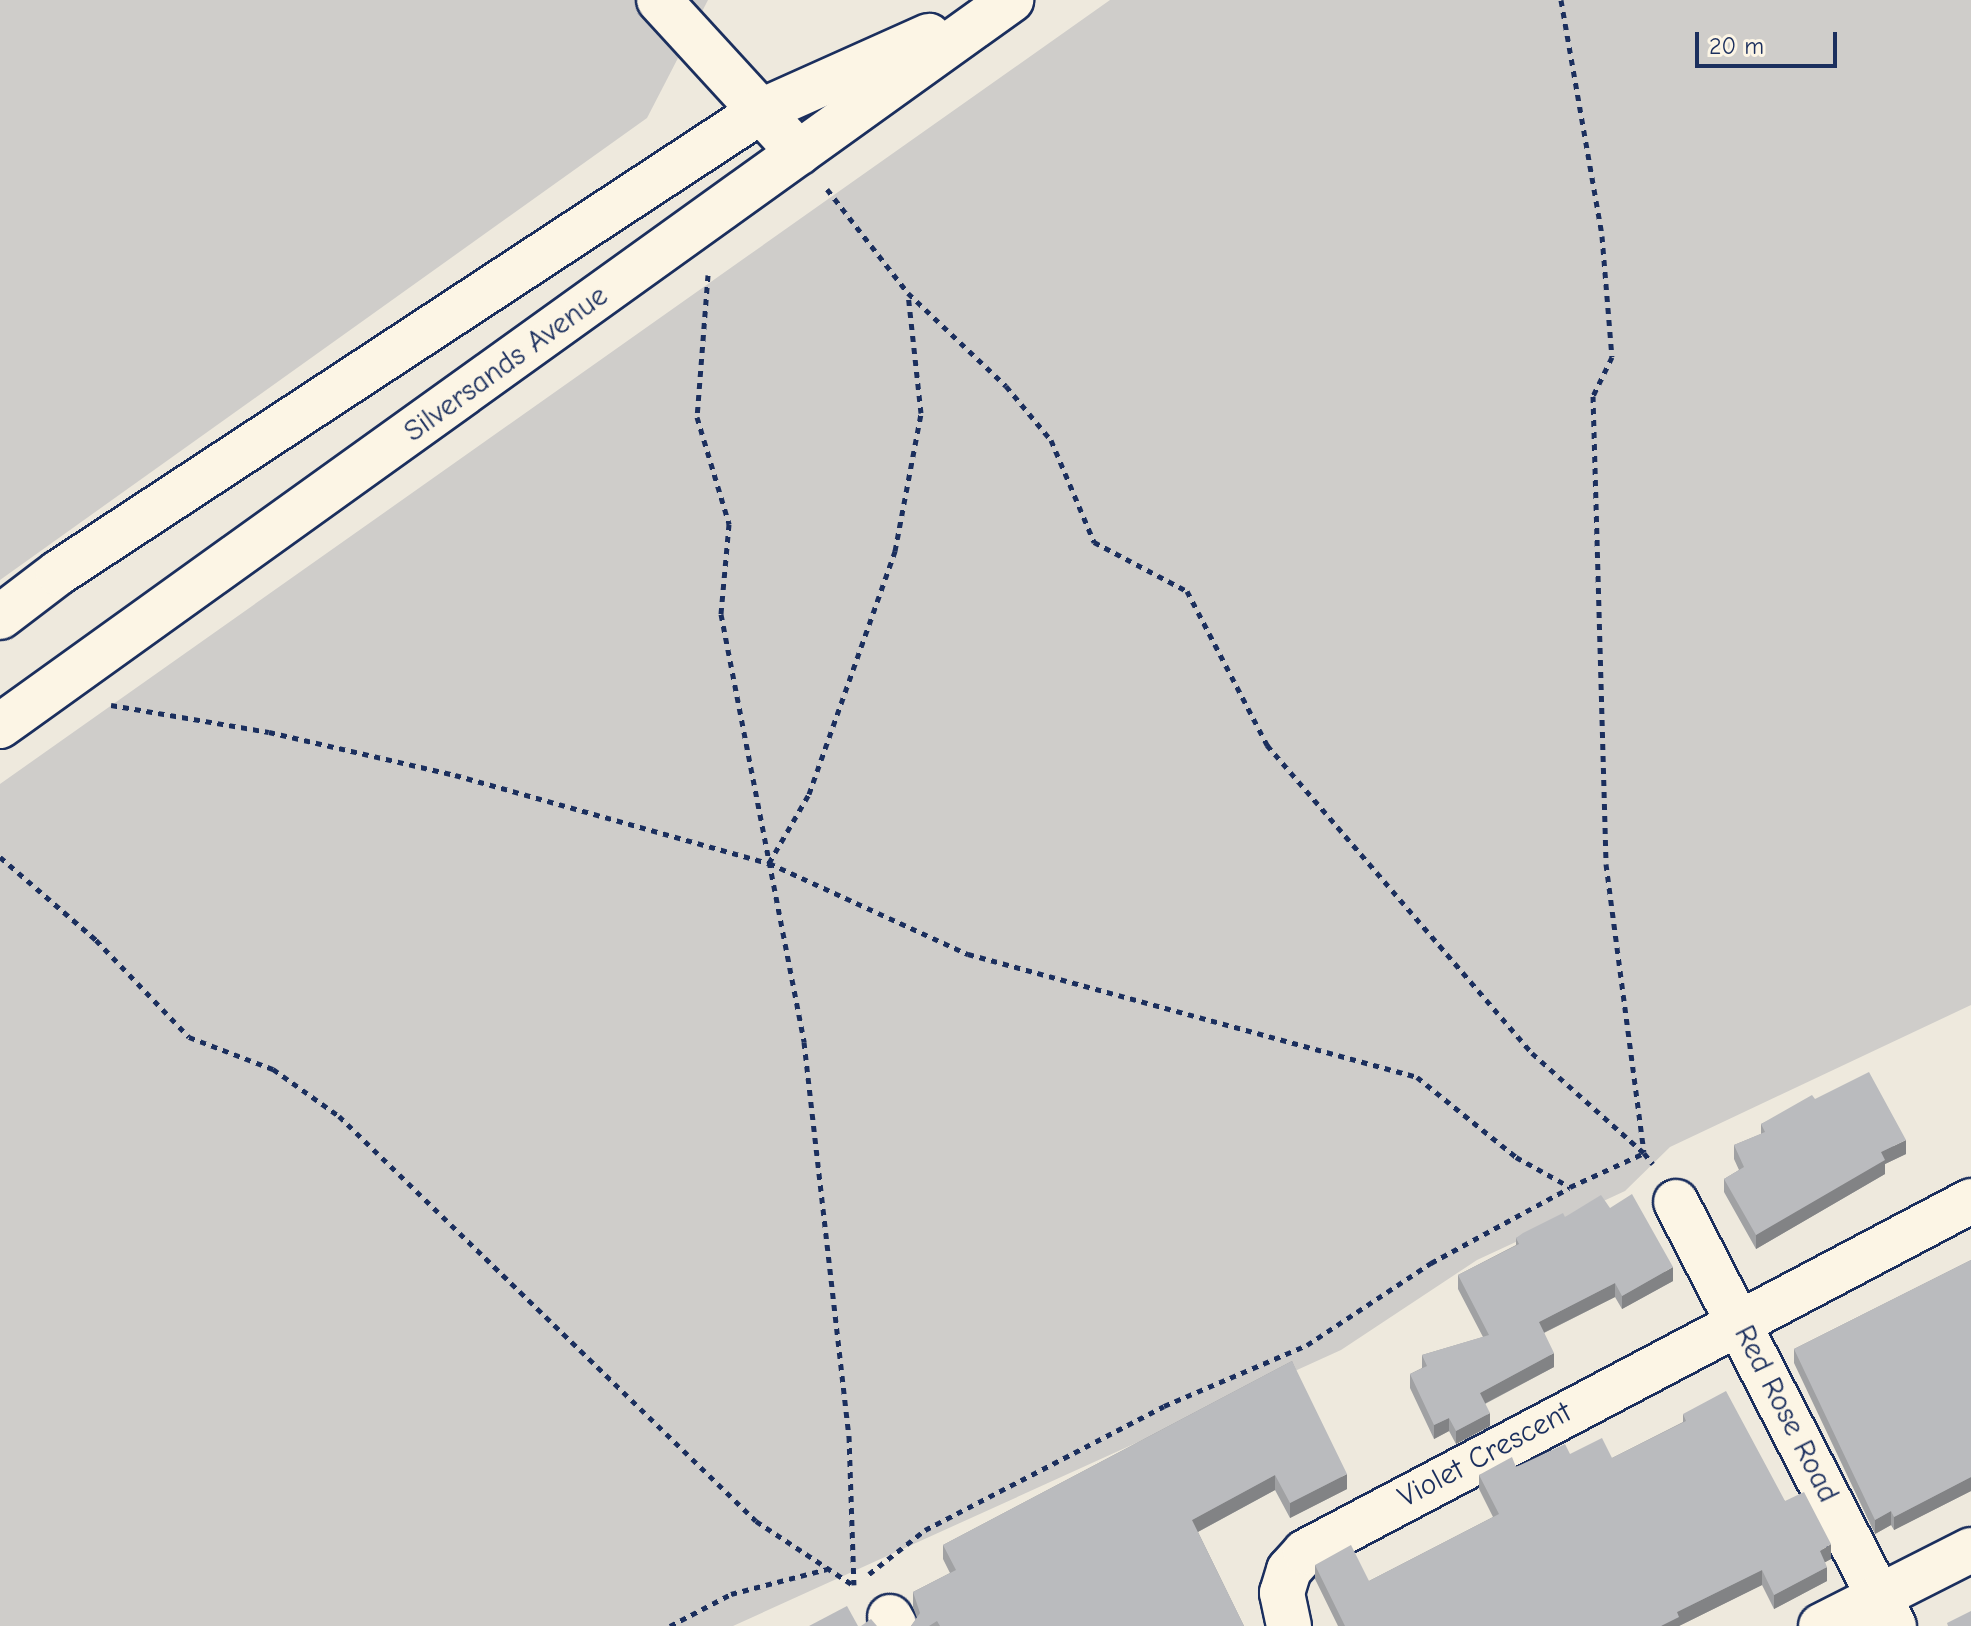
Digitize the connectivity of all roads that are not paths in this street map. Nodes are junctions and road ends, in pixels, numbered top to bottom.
1 (659, 0) edge
2 (1010, 0) edge
3 (761, 111) junction
4 (811, 170) junction
5 (0, 617) edge
6 (0, 726) edge
7 (1971, 1201) edge
8 (1676, 1202) road end
9 (1738, 1321) junction
10 (1971, 1550) edge
11 (1886, 1611) edge
12 (1289, 1626) edge
13 (1821, 1626) edge

1 - 3 street
2 - 3 street, Silversands Avenue
2 - 4 street, Silversands Avenue
3 - 4 street
3 - 5 street, Silversands Avenue
4 - 6 street, Silversands Avenue
7 - 9 street, Violet Crescent
8 - 9 street, Red Rose Road
9 - 11 street, Red Rose Road
9 - 12 street, Violet Crescent
10 - 11 street
11 - 13 street

